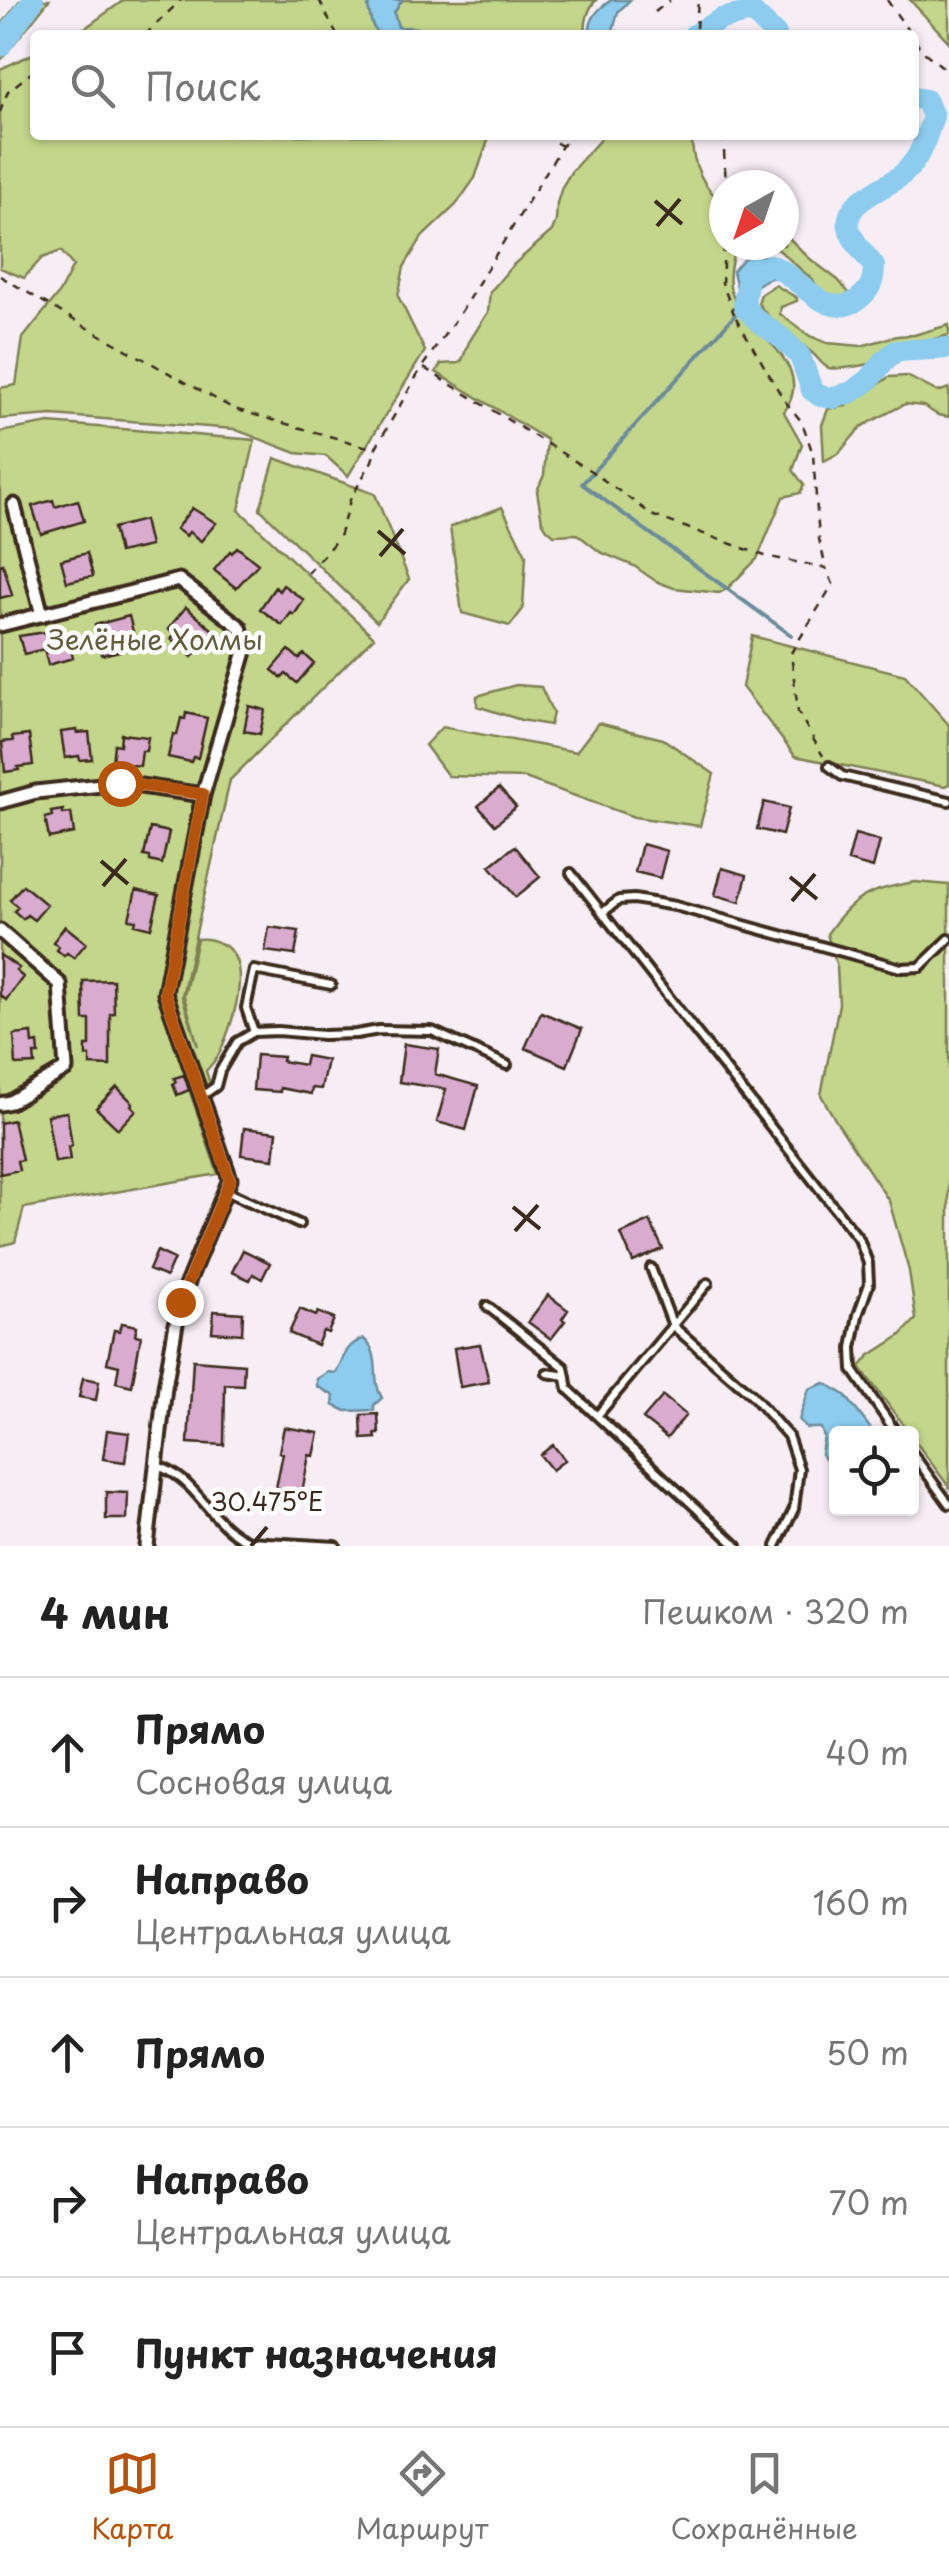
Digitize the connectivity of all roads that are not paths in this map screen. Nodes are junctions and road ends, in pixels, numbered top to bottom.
1 (14, 505) dead end
2 (42, 615) junction
3 (0, 625) edge
4 (829, 766) road end
5 (203, 794) junction
6 (949, 801) edge
7 (0, 802) edge
8 (571, 873) dead end
9 (602, 913) junction
10 (0, 931) edge
11 (949, 939) edge
12 (331, 985) dead end
13 (254, 1032) junction
14 (507, 1065) dead end
15 (200, 1092) junction
16 (0, 1104) edge
17 (228, 1185) junction
18 (299, 1224) dead end
19 (651, 1268) dead end
20 (708, 1284) dead end
21 (487, 1306) dead end
22 (673, 1326) junction
23 (548, 1373) dead end
24 (566, 1376) junction
25 (597, 1416) junction
26 (892, 1426) edge
27 (919, 1463) edge
28 (154, 1466) junction
29 (949, 1504) edge
30 (147, 1546) edge
31 (336, 1546) edge
32 (737, 1546) edge
33 (776, 1546) edge

1 - 2 street
2 - 3 street
2 - 5 street
4 - 6 lane
5 - 7 street
5 - 15 street
8 - 9 lane
9 - 11 lane
9 - 26 lane
10 - 16 street
12 - 13 lane
13 - 14 lane
13 - 15 lane
15 - 17 street
17 - 18 lane
17 - 28 street
19 - 22 lane
20 - 22 lane
21 - 24 lane
22 - 25 lane
22 - 33 lane
23 - 24 lane
24 - 25 lane
25 - 32 lane
27 - 29 lane
28 - 30 street
28 - 31 lane

